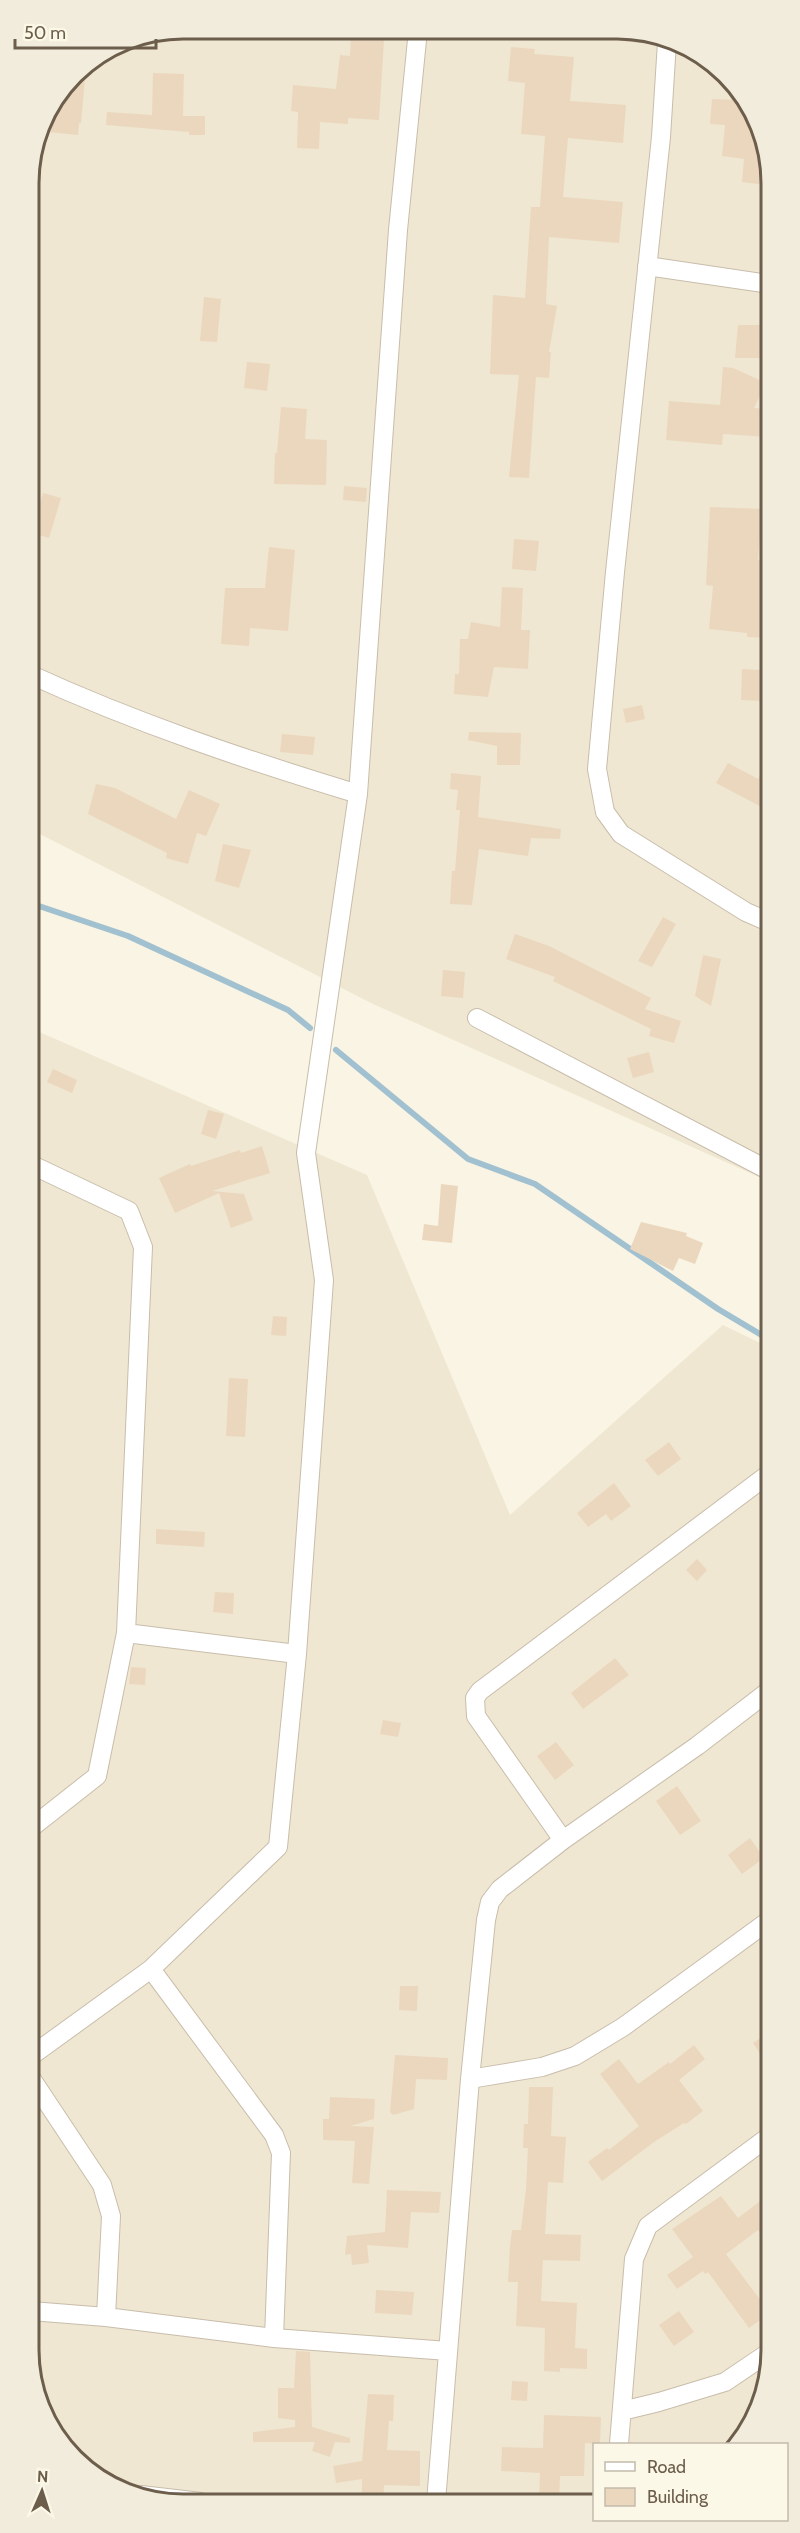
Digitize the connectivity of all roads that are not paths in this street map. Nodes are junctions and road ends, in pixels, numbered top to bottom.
1 (417, 39) edge
2 (667, 48) edge
3 (647, 266) junction
4 (761, 283) edge
5 (39, 678) edge
6 (358, 794) junction
7 (761, 918) edge
8 (477, 1018) dead end
9 (761, 1166) edge
10 (39, 1168) edge
11 (761, 1480) edge
12 (126, 1633) junction
13 (297, 1654) junction
14 (761, 1697) edge
15 (39, 1822) edge
16 (563, 1840) junction
17 (761, 1926) edge
18 (151, 1969) junction
19 (39, 2050) edge
20 (470, 2079) junction
21 (39, 2090) edge
22 (761, 2142) edge
23 (39, 2312) edge
24 (106, 2317) junction
25 (274, 2338) junction
26 (448, 2351) junction
27 (761, 2358) edge
28 (622, 2411) junction
29 (619, 2443) edge
30 (437, 2494) edge

1 - 6 street
2 - 3 street
3 - 4 street
3 - 7 street
5 - 6 street
6 - 13 street
8 - 9 street
10 - 12 street
11 - 16 street
12 - 13 street
12 - 15 street
13 - 18 street
14 - 16 street
16 - 20 street
17 - 20 street
18 - 19 street
18 - 25 street
20 - 26 street
21 - 24 street
22 - 28 street
23 - 24 street
24 - 25 street
25 - 26 street
26 - 30 street
27 - 28 street
28 - 29 street

